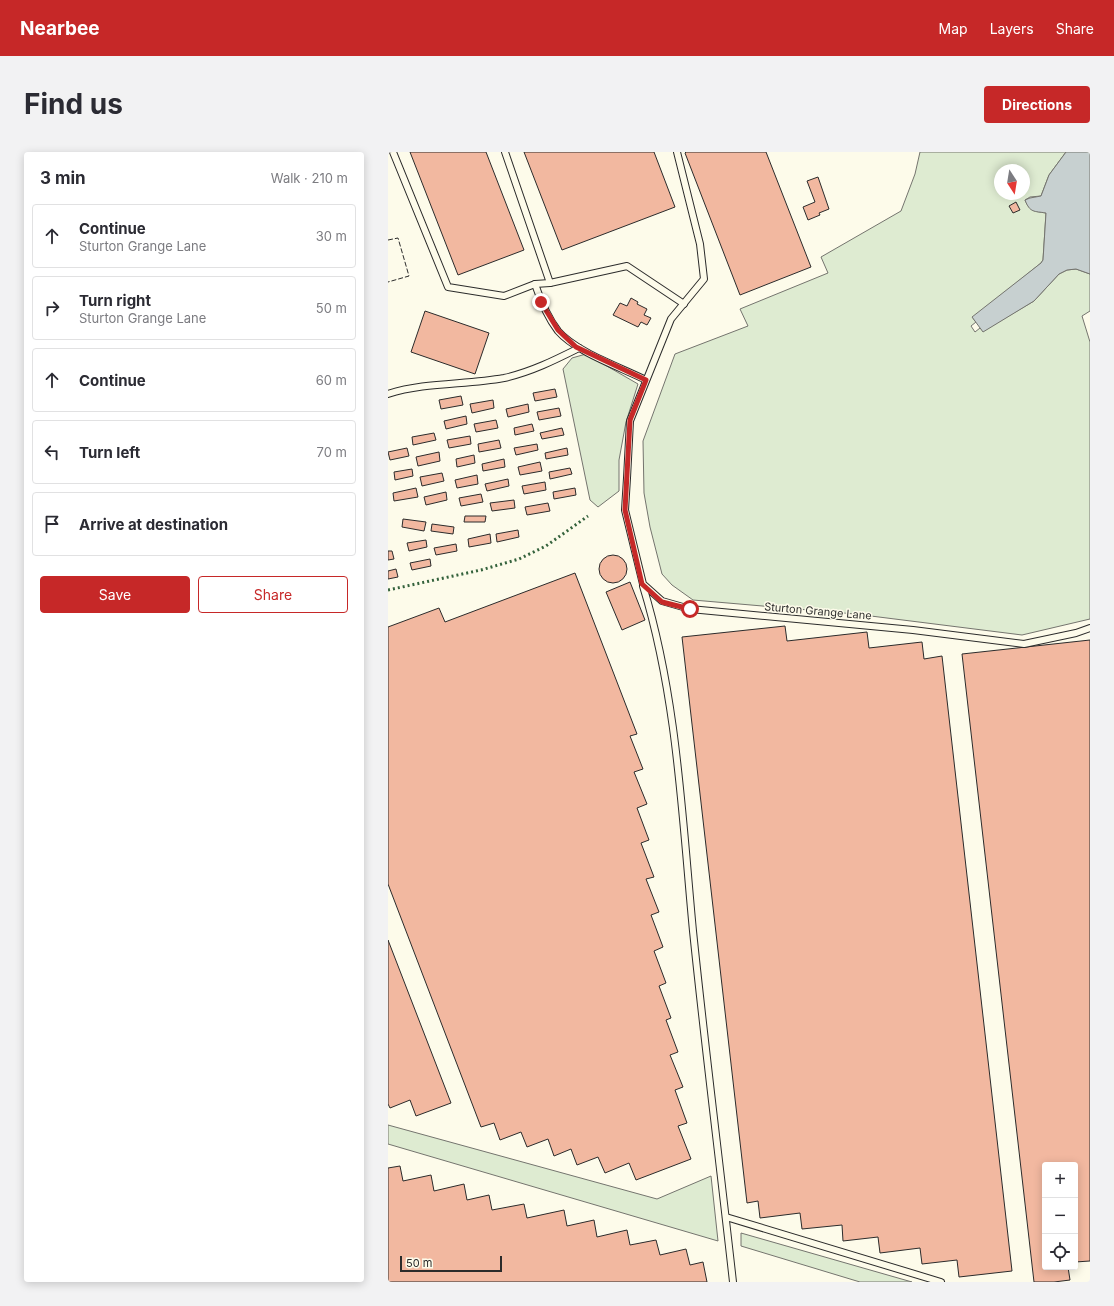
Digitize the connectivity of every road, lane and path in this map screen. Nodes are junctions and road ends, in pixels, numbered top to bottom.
1 (393, 152) edge
2 (504, 152) edge
3 (677, 152) edge
4 (550, 283) junction
5 (534, 284) junction
6 (684, 304) junction
7 (579, 348) junction
8 (646, 380) junction
9 (388, 394) edge
10 (642, 584) junction
11 (1090, 628) edge
12 (726, 1217) junction
13 (733, 1282) edge
14 (942, 1282) edge

1 - 5 lane
2 - 4 lane
3 - 6 lane
4 - 5 lane
4 - 6 lane
5 - 7 lane
6 - 8 lane
7 - 8 lane
7 - 9 lane
8 - 10 lane
10 - 11 lane, Sturton Grange Lane
10 - 12 lane
12 - 13 lane
12 - 14 lane

